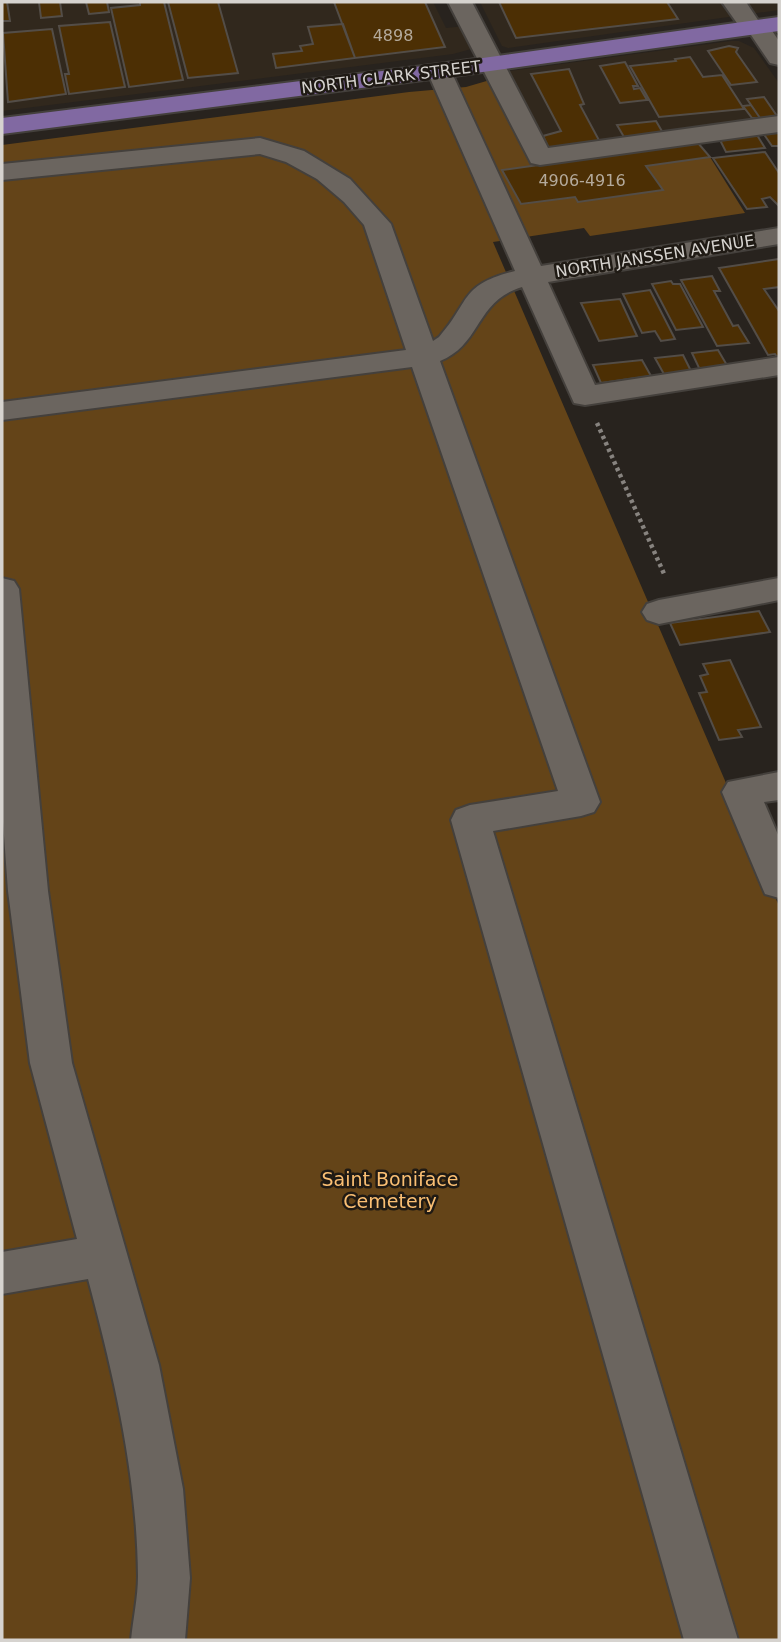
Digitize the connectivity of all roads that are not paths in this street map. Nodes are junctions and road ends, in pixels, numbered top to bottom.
1 (460, 2) edge
2 (734, 2) edge
3 (763, 26) edge
4 (779, 58) edge
5 (491, 64) junction
6 (439, 71) junction
7 (779, 124) edge
8 (2, 126) edge
9 (2, 173) edge
10 (779, 236) edge
11 (530, 276) junction
12 (425, 356) junction
13 (772, 367) edge
14 (779, 394) edge
15 (2, 411) edge
16 (2, 589) edge
17 (779, 589) edge
18 (659, 612) dead end
19 (779, 786) edge
20 (779, 883) edge
21 (104, 1255) junction
22 (2, 1273) edge
23 (158, 1640) edge
24 (711, 1640) edge

1 - 5 street
2 - 3 street
3 - 4 street
3 - 5 main road, NORTH CLARK STREET
5 - 6 main road, NORTH CLARK STREET
5 - 7 street
6 - 8 main road, NORTH CLARK STREET
6 - 11 street
9 - 12 street
10 - 11 street, NORTH JANSSEN AVENUE
11 - 12 street, NORTH JANSSEN AVENUE
11 - 13 street
12 - 15 street
12 - 24 street
13 - 14 street
16 - 21 street
17 - 18 street
19 - 20 street
21 - 22 street
21 - 23 street

